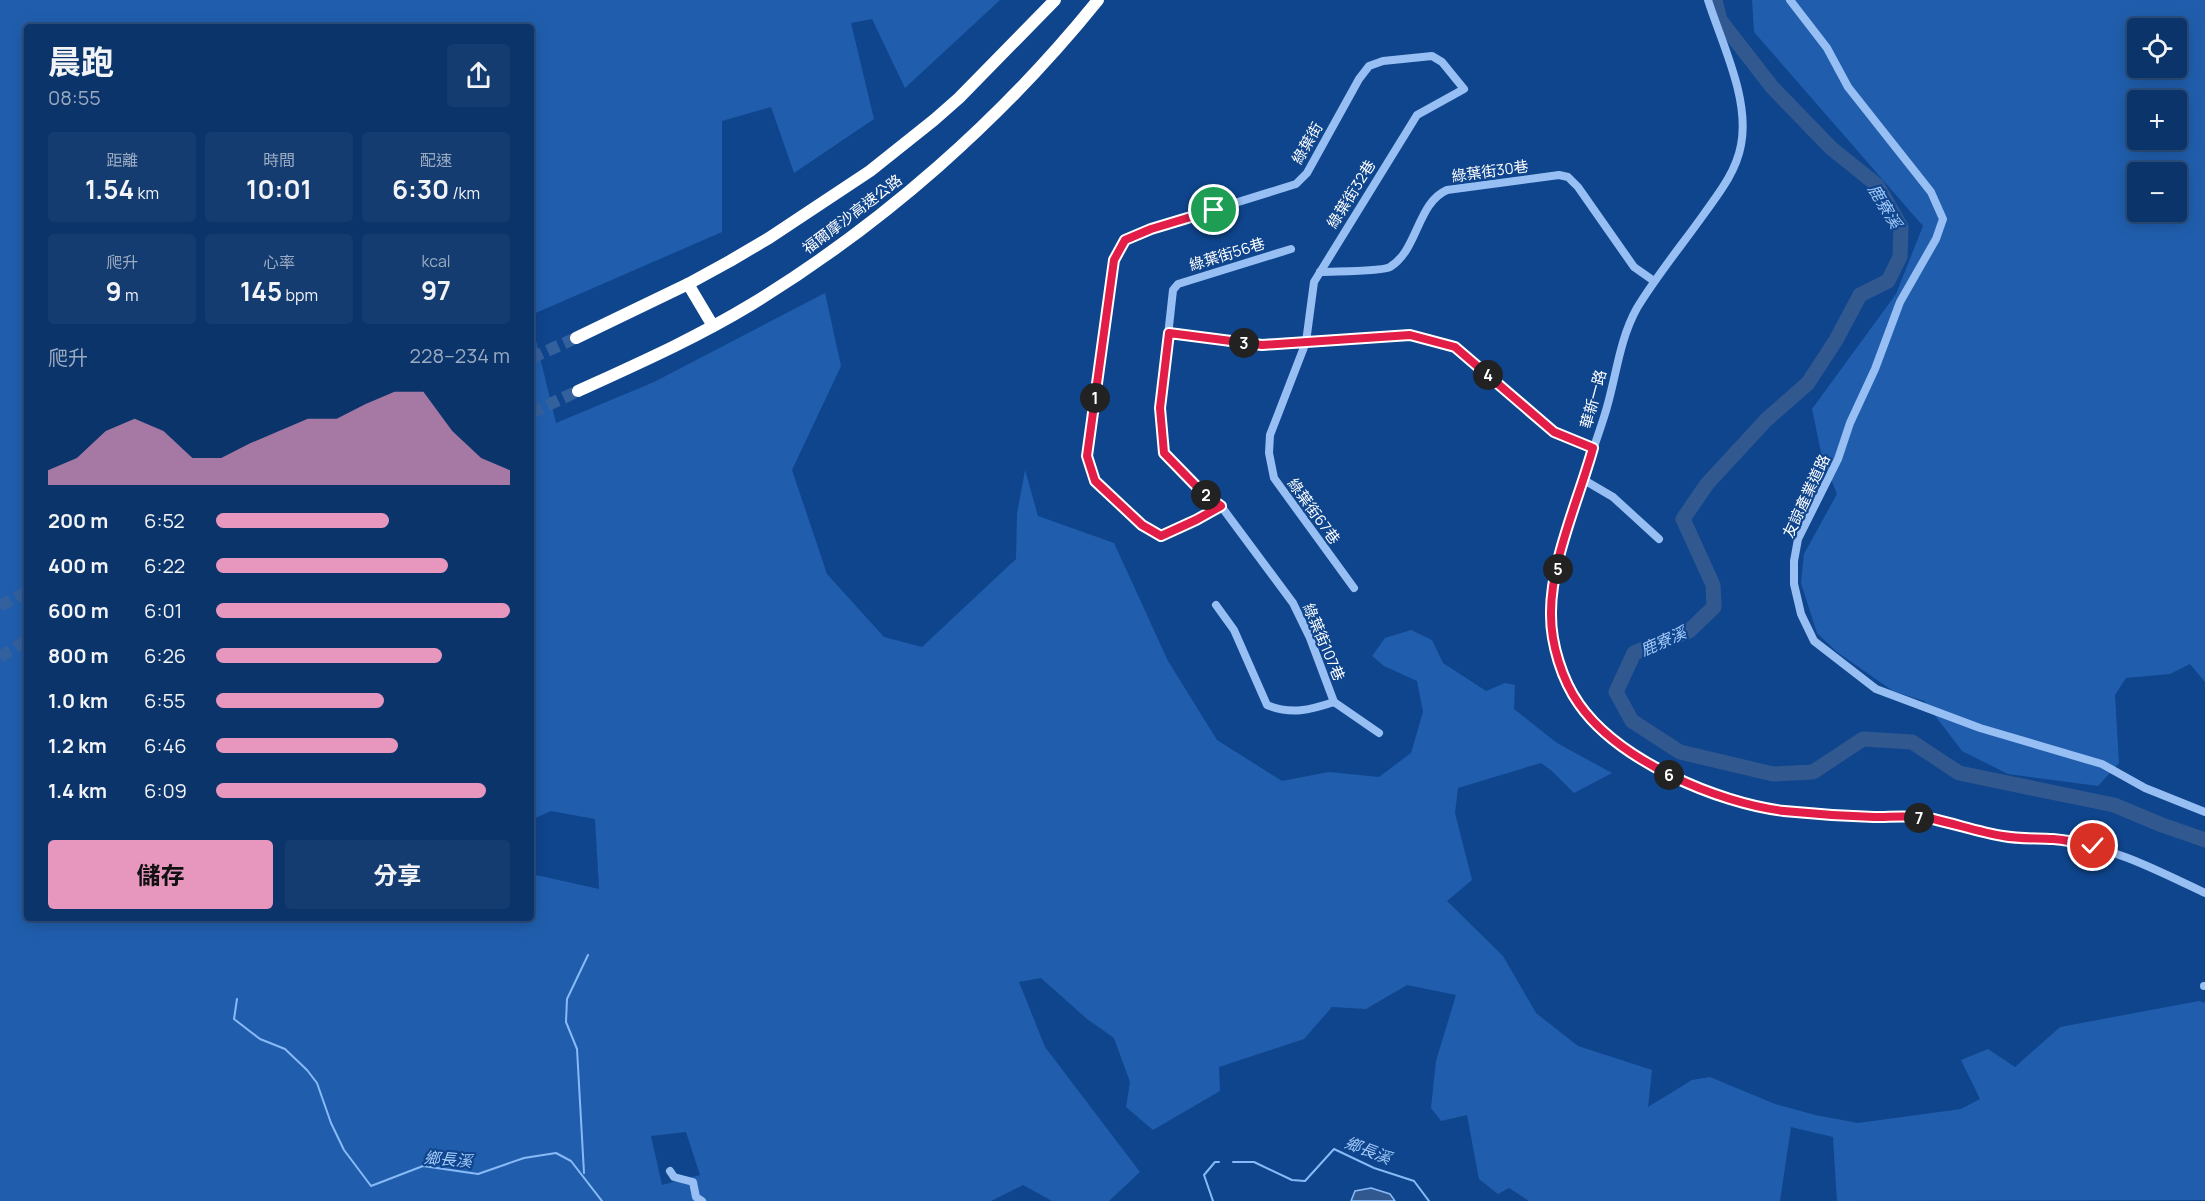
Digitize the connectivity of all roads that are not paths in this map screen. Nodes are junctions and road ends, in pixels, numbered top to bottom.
1 (1055, 0) edge
2 (1098, 0) edge
3 (1708, 0) edge
4 (1790, 0) edge
5 (1464, 89) joint
6 (1291, 249) dead end
7 (1320, 272) junction
8 (1654, 281) junction
9 (688, 284) junction
10 (713, 326) junction
11 (1169, 333) junction
12 (576, 338) tunnel mouth
13 (1305, 342) junction
14 (578, 391) tunnel mouth
15 (1593, 448) junction
16 (1584, 480) junction
17 (1221, 506) junction
18 (1659, 539) dead end
19 (1354, 588) dead end
20 (1216, 605) dead end
21 (1334, 702) junction
22 (1379, 734) dead end
23 (2205, 812) edge
24 (2205, 893) edge
25 (670, 1172) dead end
26 (702, 1201) edge

1 - 9 highway, 福爾摩沙高速公路
2 - 10 highway, 福爾摩沙高速公路
3 - 8 street, 華新一路
4 - 23 street, 友諒產業道路
5 - 7 street, 綠葉街32巷
5 - 17 street, 綠葉街
6 - 11 street, 綠葉街56巷
7 - 8 street, 綠葉街30巷
7 - 13 street, 綠葉街32巷
8 - 15 street, 華新一路
9 - 10 highway
9 - 12 highway, 福爾摩沙高速公路
10 - 14 highway, 福爾摩沙高速公路
11 - 13 street
11 - 17 street
13 - 15 street
13 - 19 street, 綠葉街67巷
15 - 16 street, 華新一路
16 - 18 street
16 - 24 street, 華新一路
17 - 21 street, 綠葉街107巷
20 - 21 street, 綠葉街107巷
21 - 22 street
25 - 26 street

